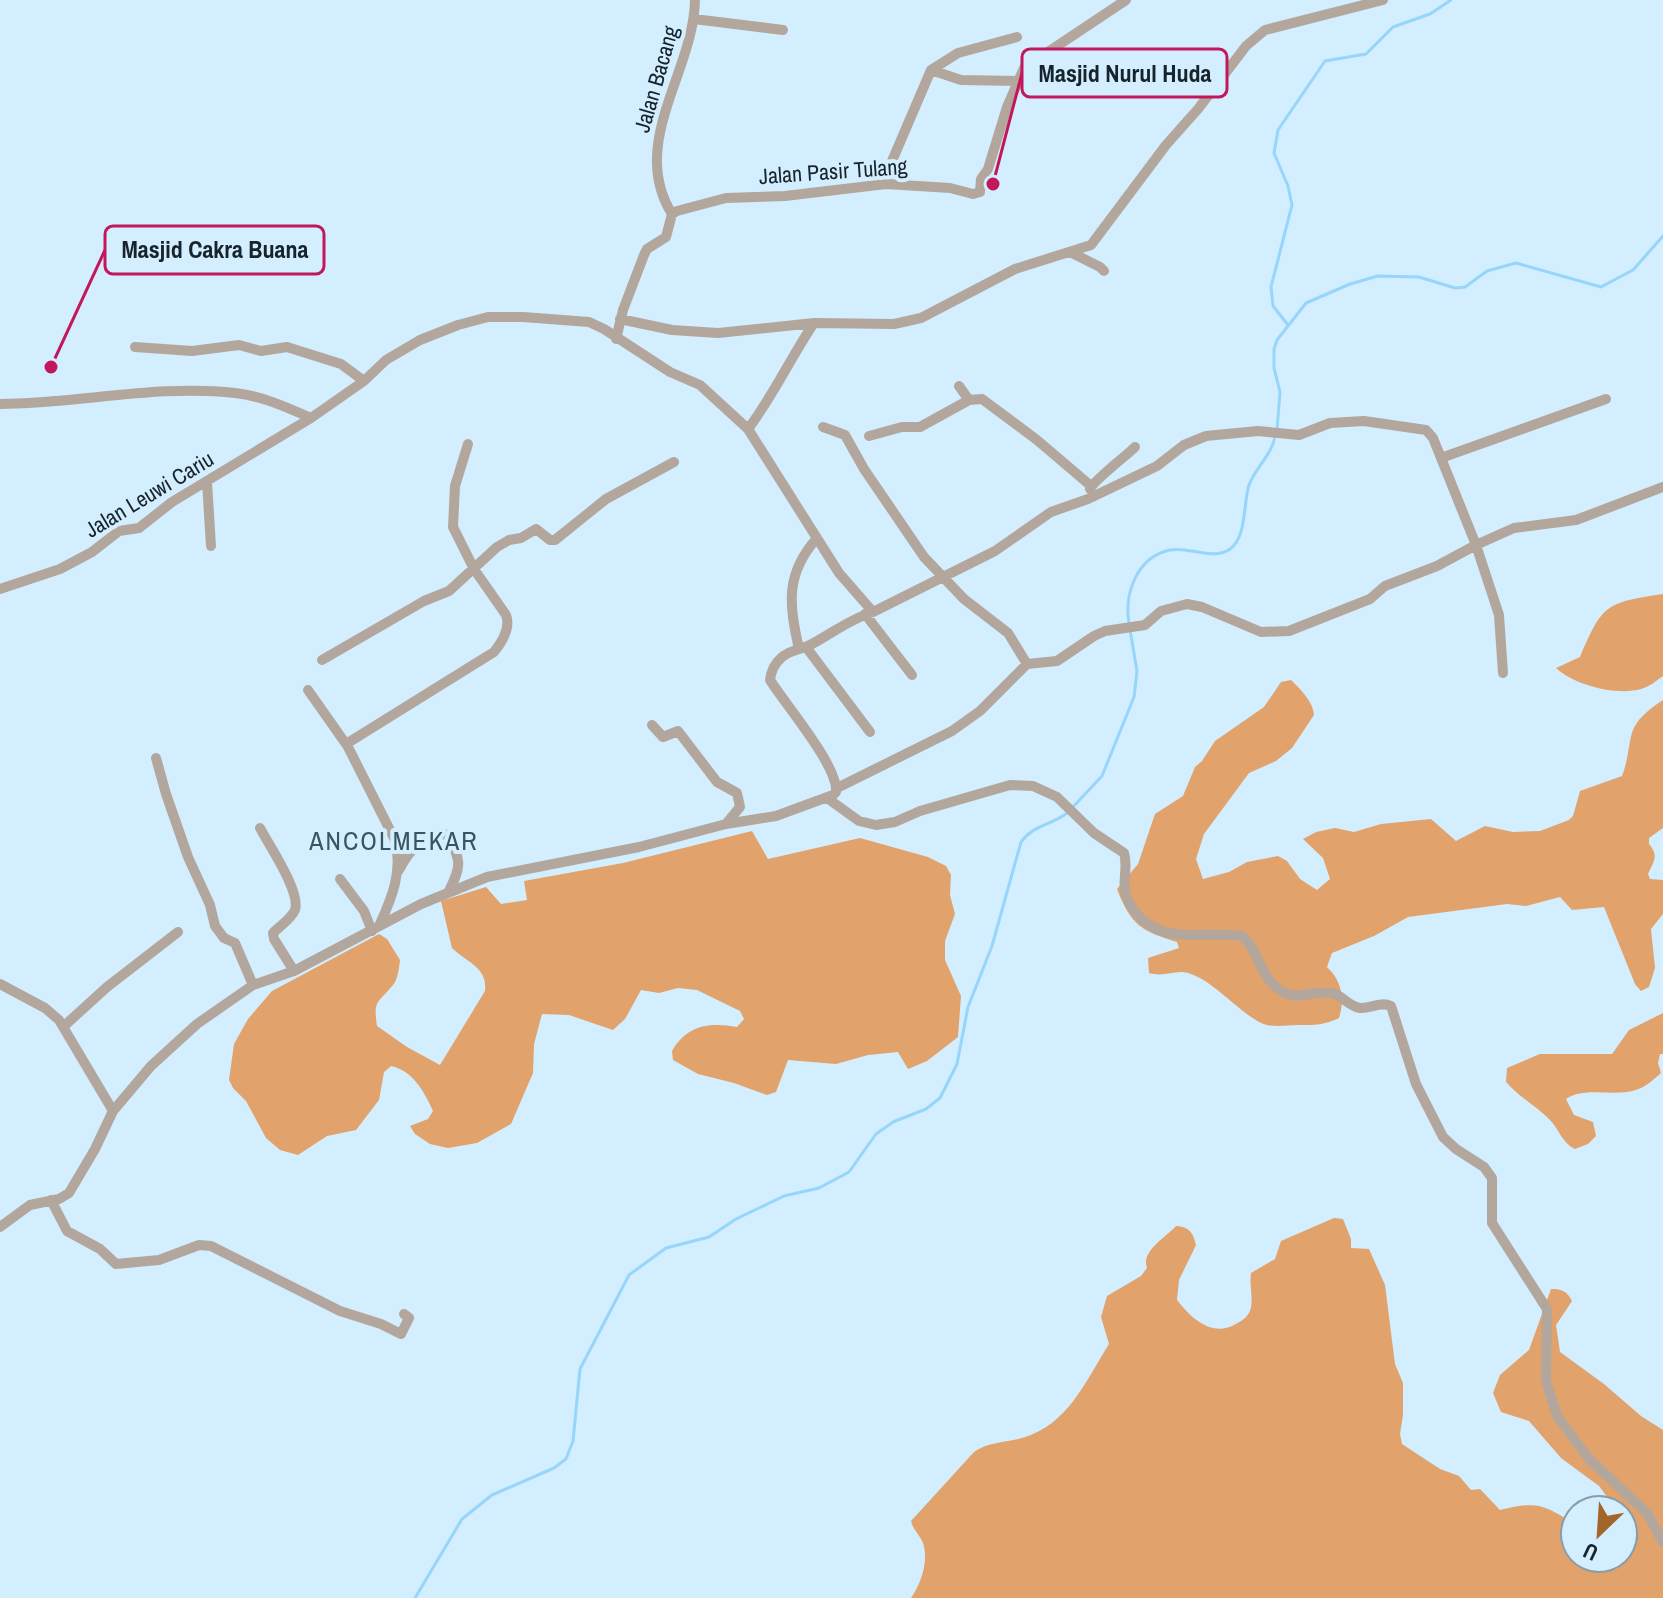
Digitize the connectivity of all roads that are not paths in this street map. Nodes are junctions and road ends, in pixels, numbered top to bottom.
1 (695, 0) edge
2 (1126, 0) edge
3 (1383, 0) edge
4 (694, 19) junction
5 (783, 30) dead end
6 (1017, 37) dead end
7 (931, 70) junction
8 (1018, 81) junction
9 (886, 184) junction
10 (672, 214) junction
11 (1070, 252) junction
12 (1104, 271) dead end
13 (620, 319) junction
14 (814, 323) junction
15 (616, 339) junction
16 (135, 347) dead end
17 (364, 381) junction
18 (959, 386) dead end
19 (1606, 399) dead end
20 (969, 400) junction
21 (0, 404) edge
22 (311, 418) junction
23 (823, 427) dead end
24 (748, 429) junction
25 (869, 436) dead end
26 (468, 444) dead end
27 (1135, 447) dead end
28 (1441, 458) junction
29 (674, 462) dead end
30 (207, 482) junction
31 (1091, 486) junction
32 (1663, 487) edge
33 (1088, 499) junction
34 (817, 538) junction
35 (1476, 545) junction
36 (211, 546) dead end
37 (474, 569) junction
38 (942, 577) junction
39 (0, 589) edge
40 (869, 613) junction
41 (803, 648) junction
42 (322, 660) dead end
43 (1027, 664) junction
44 (1503, 673) dead end
45 (912, 675) dead end
46 (308, 690) dead end
47 (652, 725) dead end
48 (870, 732) dead end
49 (346, 744) junction
50 (156, 758) dead end
51 (837, 788) junction
52 (827, 798) junction
53 (726, 824) junction
54 (260, 828) dead end
55 (398, 872) junction
56 (340, 879) dead end
57 (449, 891) junction
58 (375, 929) junction
59 (178, 932) dead end
60 (294, 971) junction
61 (0, 984) edge
62 (253, 985) junction
63 (63, 1027) junction
64 (113, 1111) junction
65 (51, 1200) junction
66 (0, 1227) edge
67 (404, 1314) dead end
68 (1663, 1542) edge

1 - 4 street, Jalan Bacang
2 - 8 street, Jalan Pasir Tulang
3 - 11 street
4 - 5 street
4 - 10 street, Jalan Bacang
6 - 7 street
7 - 8 street
7 - 9 street
8 - 9 street, Jalan Pasir Tulang
9 - 10 street, Jalan Pasir Tulang
10 - 13 street
11 - 12 street
11 - 14 street
13 - 14 street
13 - 15 street
14 - 24 street
15 - 17 street, Jalan Leuwi Cariu
15 - 24 street, Jalan Leuwi Cariu
16 - 17 street
17 - 22 street, Jalan Leuwi Cariu
18 - 20 street
19 - 28 street
20 - 25 street
20 - 31 street
21 - 22 street
22 - 30 street, Jalan Leuwi Cariu
23 - 38 street
24 - 34 street, Jalan Leuwi Cariu
26 - 37 street
27 - 31 street
28 - 33 street
28 - 35 street
29 - 37 street
30 - 36 street
30 - 39 street, Jalan Leuwi Cariu
31 - 33 street
32 - 35 street
33 - 38 street
34 - 40 street, Jalan Leuwi Cariu
34 - 41 street
35 - 43 street
35 - 44 street
37 - 42 street
37 - 49 street
38 - 40 street
38 - 43 street
40 - 41 street
40 - 45 street, Jalan Leuwi Cariu
41 - 48 street
41 - 51 street
43 - 51 street
46 - 49 street
47 - 53 street
49 - 55 street
50 - 62 street
51 - 52 street
52 - 53 street
52 - 68 street
53 - 57 street
54 - 60 street
55 - 57 street
55 - 58 street
56 - 58 street
57 - 58 street
58 - 60 street
59 - 63 street
60 - 62 street
61 - 63 street
62 - 64 street
63 - 64 street
64 - 65 street
65 - 66 street
65 - 67 street

